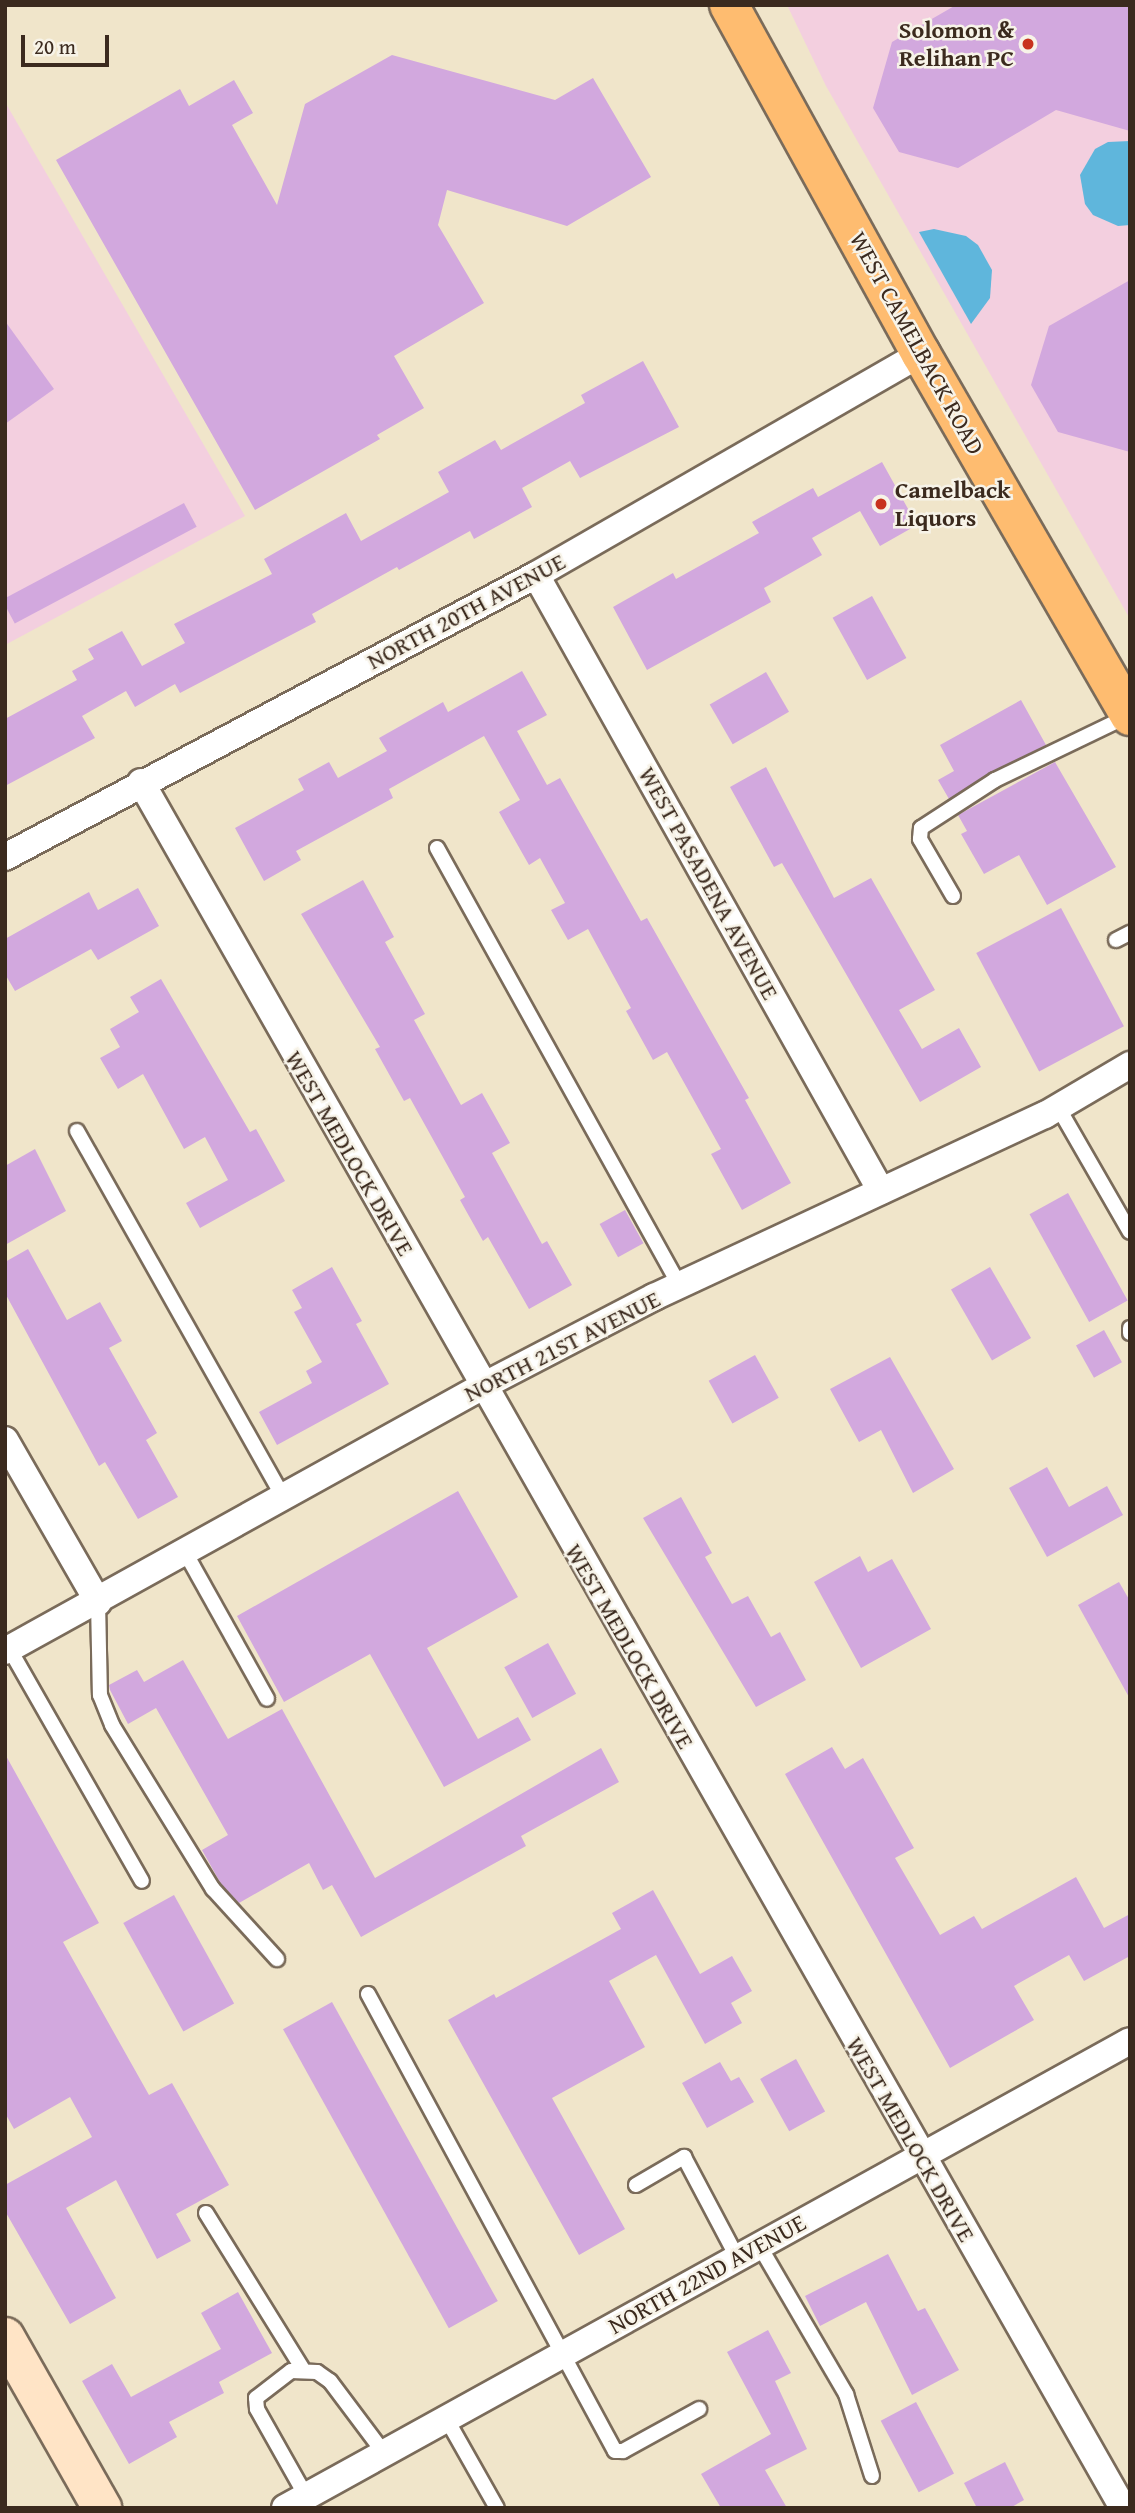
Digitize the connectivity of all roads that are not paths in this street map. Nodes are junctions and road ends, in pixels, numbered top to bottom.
1 (729, 5) edge
2 (921, 354) junction
3 (536, 575) junction
4 (1130, 716) edge
5 (141, 782) junction
6 (437, 848) dead end
7 (5, 857) edge
8 (953, 896) dead end
9 (1130, 933) edge
10 (1116, 940) dead end
11 (1130, 1065) edge
12 (1058, 1107) junction
13 (77, 1131) dead end
14 (881, 1191) junction
15 (1130, 1232) edge
16 (680, 1285) junction
17 (1130, 1328) edge
18 (1130, 1334) edge
19 (482, 1386) junction
20 (5, 1440) edge
21 (283, 1497) junction
22 (185, 1552) junction
23 (98, 1602) junction
24 (7, 1650) edge
25 (267, 1699) dead end
26 (142, 1881) dead end
27 (277, 1959) dead end
28 (368, 1994) dead end
29 (1130, 2041) edge
30 (920, 2155) junction
31 (636, 2185) dead end
32 (206, 2213) dead end
33 (748, 2251) junction
34 (5, 2337) edge
35 (560, 2355) junction
36 (302, 2368) junction
37 (699, 2409) dead end
38 (446, 2418) junction
39 (384, 2453) junction
40 (872, 2476) dead end
41 (296, 2502) edge
42 (102, 2508) edge
43 (497, 2508) edge
44 (1123, 2508) edge

1 - 2 main road, WEST CAMELBACK ROAD
2 - 3 street, NORTH 20TH AVENUE
2 - 4 main road, WEST CAMELBACK ROAD
3 - 5 street, NORTH 20TH AVENUE
3 - 14 street, WEST PASADENA AVENUE
4 - 8 lane
5 - 7 street, NORTH 20TH AVENUE
5 - 19 street, WEST MEDLOCK DRIVE
6 - 16 lane
9 - 10 lane
11 - 12 street, NORTH 21ST AVENUE
12 - 14 street, NORTH 21ST AVENUE
12 - 15 lane
13 - 21 lane
14 - 16 street, NORTH 21ST AVENUE
16 - 19 street, NORTH 21ST AVENUE
17 - 18 lane
19 - 21 street, NORTH 21ST AVENUE
19 - 30 street, WEST MEDLOCK DRIVE
20 - 23 street
21 - 22 street, NORTH 21ST AVENUE
22 - 23 street, NORTH 21ST AVENUE
22 - 25 lane
23 - 24 street, NORTH 21ST AVENUE
23 - 27 lane
24 - 26 lane
28 - 35 lane
29 - 30 street, NORTH 22ND AVENUE
30 - 33 street, NORTH 22ND AVENUE
30 - 44 street, WEST MEDLOCK DRIVE
31 - 33 lane
32 - 36 lane
33 - 35 street, NORTH 22ND AVENUE
33 - 40 lane
34 - 42 street
35 - 37 lane
35 - 38 street, NORTH 22ND AVENUE
36 - 39 lane
36 - 41 lane
38 - 39 street, NORTH 22ND AVENUE
38 - 43 lane
39 - 41 street, NORTH 22ND AVENUE

